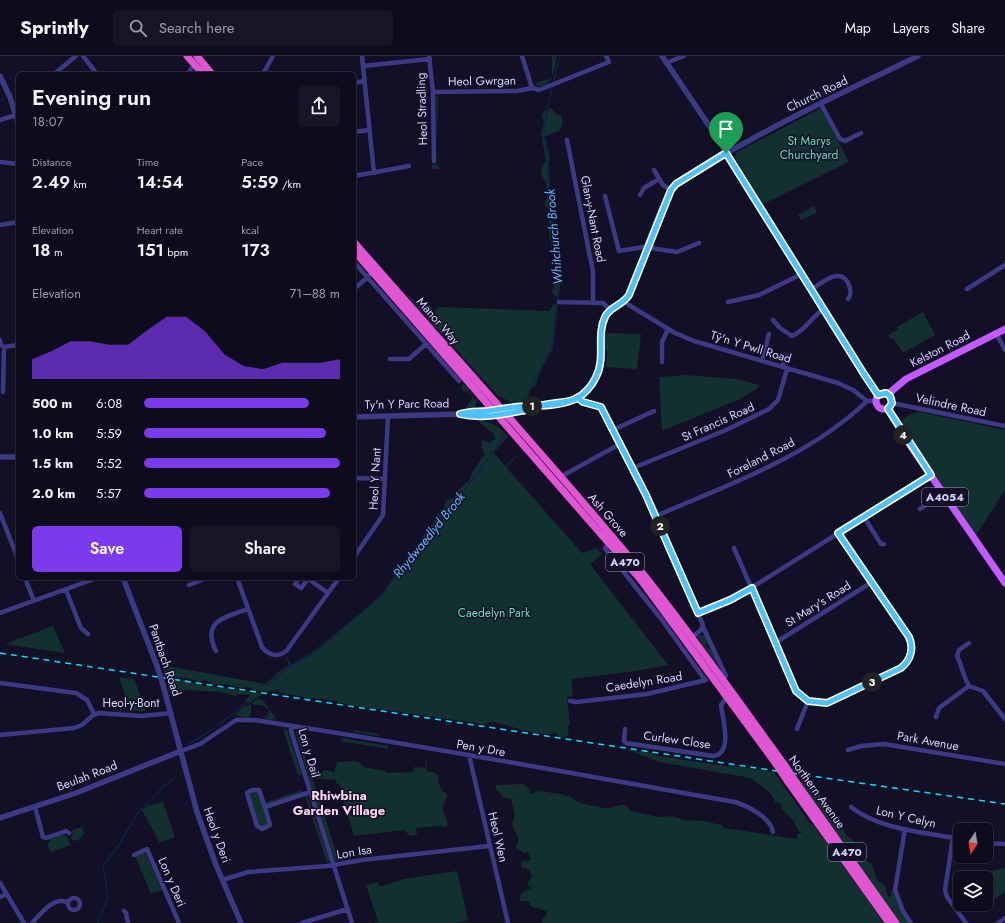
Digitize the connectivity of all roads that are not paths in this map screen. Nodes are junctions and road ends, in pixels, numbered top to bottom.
1 (76, 56) edge
2 (83, 56) edge
3 (187, 56) edge
4 (198, 56) edge
5 (273, 56) edge
6 (362, 56) edge
7 (522, 56) edge
8 (606, 56) edge
9 (662, 56) edge
10 (684, 56) edge
11 (918, 56) edge
12 (430, 58) edge
13 (666, 63) junction
14 (194, 65) junction
15 (363, 66) junction
16 (56, 72) edge
17 (95, 72) edge
18 (189, 72) edge
19 (201, 72) edge
20 (210, 72) edge
21 (264, 72) edge
22 (0, 76) edge
23 (356, 82) edge
24 (364, 82) junction
25 (532, 88) junction
26 (433, 92) junction
27 (821, 104) junction
28 (16, 115) joint
29 (0, 120) edge
30 (369, 130) junction
31 (356, 132) edge
32 (861, 133) dead end
33 (567, 140) dead end
34 (726, 153) junction
35 (434, 161) dead end
36 (0, 162) edge
37 (16, 164) edge
38 (409, 166) dead end
39 (654, 170) dead end
40 (374, 173) junction
41 (356, 176) edge
42 (660, 179) junction
43 (671, 190) junction
44 (640, 195) dead end
45 (605, 196) dead end
46 (16, 222) edge
47 (0, 225) edge
48 (699, 242) dead end
49 (356, 244) edge
50 (647, 248) junction
51 (356, 254) edge
52 (356, 264) edge
53 (1005, 265) edge
54 (802, 274) junction
55 (370, 275) junction
56 (356, 287) edge
57 (967, 289) dead end
58 (811, 290) junction
59 (848, 299) dead end
60 (559, 302) dead end
61 (593, 302) junction
62 (624, 302) junction
63 (728, 302) dead end
64 (824, 309) junction
65 (611, 310) junction
66 (773, 320) dead end
67 (668, 329) junction
68 (1005, 329) edge
69 (996, 333) junction
70 (770, 334) dead end
71 (1, 344) edge
72 (426, 344) junction
73 (16, 345) edge
74 (1005, 350) edge
75 (787, 356) dead end
76 (390, 359) dead end
77 (762, 361) junction
78 (662, 362) dead end
79 (782, 367) junction
80 (788, 369) junction
81 (459, 381) dead end
82 (3, 392) dead end
83 (888, 394) junction
84 (578, 398) junction
85 (877, 398) junction
86 (867, 401) junction
87 (890, 406) junction
88 (654, 411) dead end
89 (498, 412) junction
90 (388, 416) junction
91 (356, 417) edge
92 (1005, 426) edge
93 (613, 430) junction
94 (620, 444) junction
95 (0, 457) edge
96 (16, 457) edge
97 (632, 468) junction
98 (931, 475) junction
99 (560, 477) junction
100 (356, 478) edge
101 (385, 479) junction
102 (942, 493) junction
103 (920, 509) dead end
104 (0, 515) edge
105 (656, 516) junction
106 (864, 517) junction
107 (838, 533) junction
108 (884, 544) dead end
109 (734, 548) dead end
110 (356, 550) edge
111 (16, 554) edge
112 (26, 580) edge
113 (92, 580) edge
114 (124, 580) edge
115 (202, 580) edge
116 (238, 580) edge
117 (297, 580) edge
118 (306, 580) edge
119 (308, 580) edge
120 (338, 580) edge
121 (872, 582) junction
122 (1005, 583) edge
123 (189, 585) dead end
124 (752, 588) junction
125 (66, 590) junction
126 (328, 593) junction
127 (34, 601) junction
128 (248, 609) junction
129 (0, 613) edge
130 (698, 613) junction
131 (703, 627) junction
132 (88, 634) dead end
133 (692, 637) junction
134 (775, 643) junction
135 (969, 643) dead end
136 (216, 651) dead end
137 (726, 676) dead end
138 (712, 677) junction
139 (0, 683) edge
140 (969, 686) junction
141 (730, 695) junction
142 (570, 701) dead end
143 (808, 701) junction
144 (171, 712) junction
145 (94, 714) junction
146 (936, 717) dead end
147 (1005, 719) edge
148 (291, 726) junction
149 (625, 729) dead end
150 (797, 729) dead end
151 (0, 735) edge
152 (848, 750) dead end
153 (181, 751) junction
154 (469, 755) junction
155 (1005, 764) edge
156 (310, 792) junction
157 (35, 807) junction
158 (265, 807) junction
159 (851, 807) dead end
160 (0, 818) edge
161 (905, 829) junction
162 (773, 832) dead end
163 (69, 834) dead end
164 (953, 837) joint
165 (993, 843) edge
166 (1005, 844) edge
167 (489, 846) junction
168 (134, 855) dead end
169 (334, 865) junction
170 (222, 880) junction
171 (0, 883) edge
172 (6, 894) junction
173 (0, 897) edge
174 (68, 902) dead end
175 (348, 909) junction
176 (124, 911) dead end
177 (1005, 918) edge
178 (24, 923) edge
179 (32, 923) edge
180 (128, 923) edge
181 (179, 923) edge
182 (241, 923) edge
183 (302, 923) edge
184 (352, 923) edge
185 (508, 923) edge
186 (889, 923) edge
187 (896, 923) edge
188 (911, 923) edge
189 (966, 923) edge
190 (998, 923) edge

1 - 16 street
2 - 17 street
3 - 14 highway
4 - 14 street
4 - 20 highway
5 - 21 street
6 - 15 street
7 - 25 street
8 - 25 street, Heol Gwrgan
9 - 13 street
10 - 13 street
11 - 27 street, Church Road
12 - 15 street
12 - 26 street, Heol Stradling
13 - 34 street
14 - 18 street
14 - 19 highway
15 - 24 street
22 - 28 street
23 - 24 street
24 - 30 street
25 - 26 street, Heol Gwrgan
26 - 35 street, Heol Stradling
27 - 32 street
27 - 34 street, Church Road
28 - 29 street
30 - 31 street
30 - 40 street
33 - 61 street, Glan-y-Nant Road
34 - 43 street, Church Road
34 - 54 street
36 - 37 street
38 - 40 street
39 - 42 street
40 - 41 street
42 - 43 street
42 - 44 street
43 - 50 street
45 - 50 street
46 - 47 street
48 - 50 street
49 - 89 highway, Manor Way / A470
50 - 62 street
51 - 55 highway, Manor Way / A470
52 - 55 street, Manor Way
53 - 57 street
54 - 58 street
54 - 63 street
55 - 56 street
55 - 72 street, Manor Way
55 - 89 highway, Manor Way / A470
58 - 59 street
58 - 64 street
60 - 61 street
61 - 65 street
62 - 65 street
62 - 67 street, Tŷ'n Y Pwll Road
64 - 66 street
64 - 85 street
65 - 84 street
67 - 77 street, Tŷ'n Y Pwll Road
67 - 78 street
68 - 69 main road, Kelston Road
69 - 74 street
69 - 83 main road, Kelston Road
70 - 77 street
71 - 73 street
71 - 82 street
72 - 76 street
72 - 81 street, Manor Way
75 - 79 street
77 - 79 street, Tŷ'n Y Pwll Road
79 - 80 street, Tŷ'n Y Pwll Road
80 - 86 street, Tŷ'n Y Pwll Road
80 - 97 street, St Francis Road
83 - 85 main road
83 - 87 main road
84 - 89 street, Ty'n Y Parc Road
84 - 93 street
85 - 86 street
85 - 87 main road
86 - 105 street, Foreland Road
87 - 92 street, Velindre Road
87 - 98 main road, A4054
88 - 93 street
89 - 90 street, Ty'n Y Parc Road
89 - 99 highway, Ash Grove / A470
89 - 138 highway, Ash Grove / A470
90 - 91 street, Ty'n Y Parc Road
90 - 101 street, Heol Y Nant
93 - 94 street
94 - 97 street
94 - 99 street
95 - 96 street
97 - 105 street
98 - 102 main road, A4054
98 - 106 street
99 - 133 highway, Ash Grove / A470
100 - 101 street
101 - 110 street, Heol Y Nant
102 - 103 street
102 - 122 main road, A4054
104 - 111 street
105 - 130 street
106 - 107 street
106 - 108 street
107 - 121 street
107 - 124 street
109 - 124 street
112 - 127 street
113 - 125 street
114 - 144 street, Pantbach Road, bridge
115 - 123 street
116 - 128 street
117 - 118 street
119 - 126 street
120 - 126 street
121 - 134 street, St Mary's Road
121 - 143 street
124 - 130 street
124 - 134 street
125 - 127 street
125 - 132 street
126 - 128 street
127 - 129 street
128 - 136 street
130 - 131 street
131 - 133 street
131 - 137 street
133 - 138 highway, Ash Grove / A470
134 - 143 street
135 - 140 street
138 - 141 highway, Ash Grove / A470
138 - 142 street, Caedelyn Road
139 - 145 street
140 - 146 street
140 - 147 street
141 - 149 street, Curlew Close
141 - 186 highway, Northern Avenue / A470, bridge
141 - 187 highway, Northern Avenue / A470, bridge
143 - 150 street
144 - 145 street, Heol-y-Bont
144 - 153 street, Pantbach Road
145 - 151 street, Heol-y-Bont
148 - 153 street, Pen y Dre
148 - 154 street, Pen y Dre
148 - 156 street, Lon y Dail
152 - 155 street, Park Avenue
153 - 157 street, Beulah Road
153 - 170 street, Heol y Deri
154 - 162 street, Pen y Dre
154 - 167 street, Heol Wen
156 - 158 street
156 - 169 street, Lon y Dail
157 - 160 street, Beulah Road
157 - 163 street
158 - 158 street
159 - 161 street, Lon Y Celyn
161 - 164 street, Lon Y Celyn
161 - 188 street
164 - 189 street
165 - 166 street
167 - 169 street, Lon Isa
167 - 185 street, Heol Wen
168 - 181 street, Lon y Deri
169 - 170 street, Lon Isa
169 - 175 street, Lon y Dail
170 - 182 street, Heol y Deri
171 - 172 street
172 - 173 street
172 - 178 street
174 - 179 street
175 - 183 street
175 - 184 street, Lon y Dail
176 - 180 street
177 - 190 street

